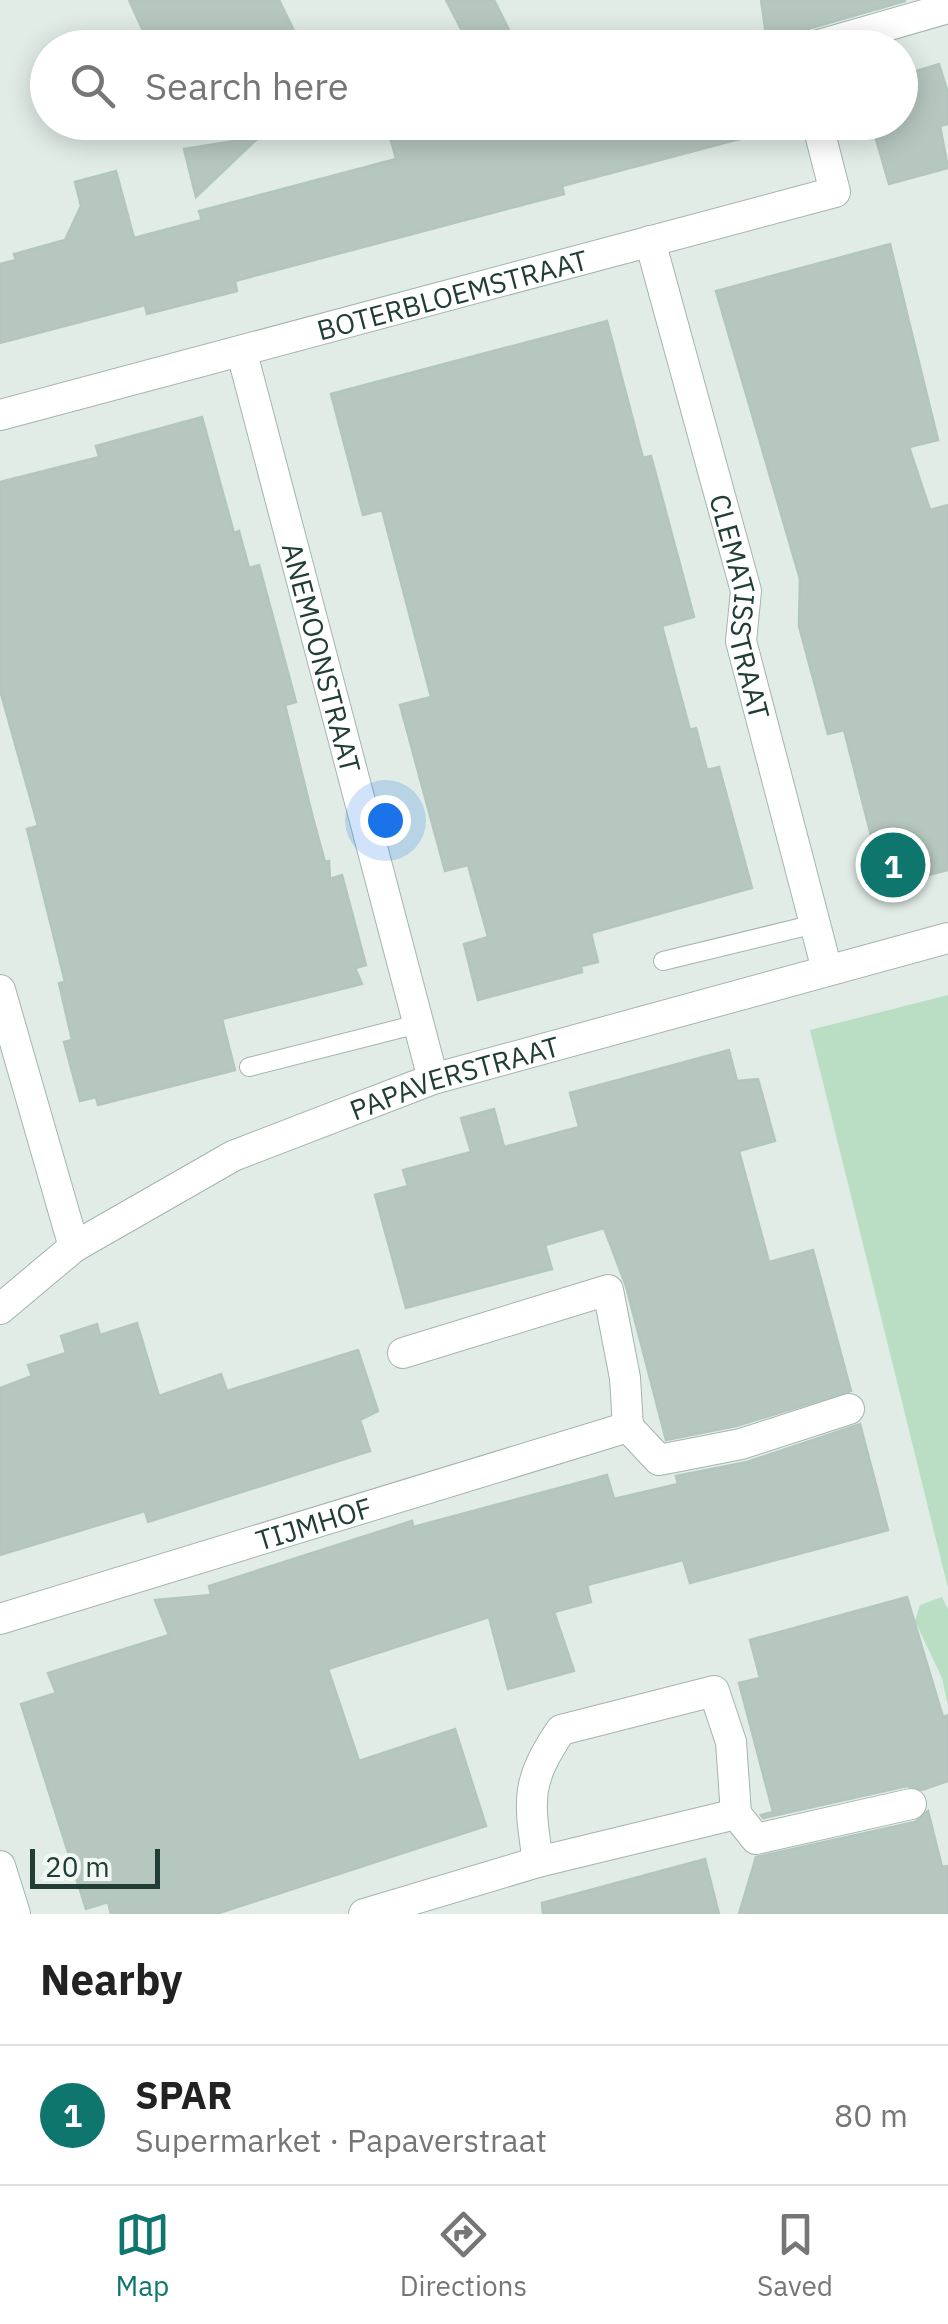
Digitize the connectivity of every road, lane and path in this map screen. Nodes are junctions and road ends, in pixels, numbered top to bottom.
1 (948, 8) edge
2 (872, 30) edge
3 (822, 140) edge
4 (650, 241) junction
5 (242, 353) junction
6 (0, 415) edge
7 (815, 924) junction
8 (948, 938) edge
9 (663, 961) dead end
10 (827, 970) junction
11 (0, 990) edge
12 (418, 1024) junction
13 (249, 1067) dead end
14 (433, 1079) junction
15 (74, 1247) junction
16 (0, 1309) edge
17 (403, 1353) dead end
18 (849, 1409) dead end
19 (628, 1427) junction
20 (0, 1619) edge
21 (911, 1804) dead end
22 (736, 1814) junction
23 (538, 1862) junction
24 (0, 1866) edge
25 (16, 1914) edge
26 (364, 1914) edge

1 - 2 street
3 - 4 street, BOTERBLOEMSTRAAT
4 - 5 street, BOTERBLOEMSTRAAT
4 - 7 street, CLEMATISSTRAAT
5 - 6 street, BOTERBLOEMSTRAAT
5 - 12 street, ANEMOONSTRAAT
7 - 9 lane
7 - 10 street, CLEMATISSTRAAT
8 - 10 street, PAPAVERSTRAAT
10 - 14 street, PAPAVERSTRAAT
11 - 15 street
12 - 13 lane
12 - 14 street, ANEMOONSTRAAT
14 - 15 street, PAPAVERSTRAAT
15 - 16 street, PAPAVERSTRAAT
17 - 19 street
18 - 19 street
19 - 20 street, TIJMHOF
21 - 22 street
22 - 23 street
22 - 23 street
23 - 26 street
24 - 25 street

